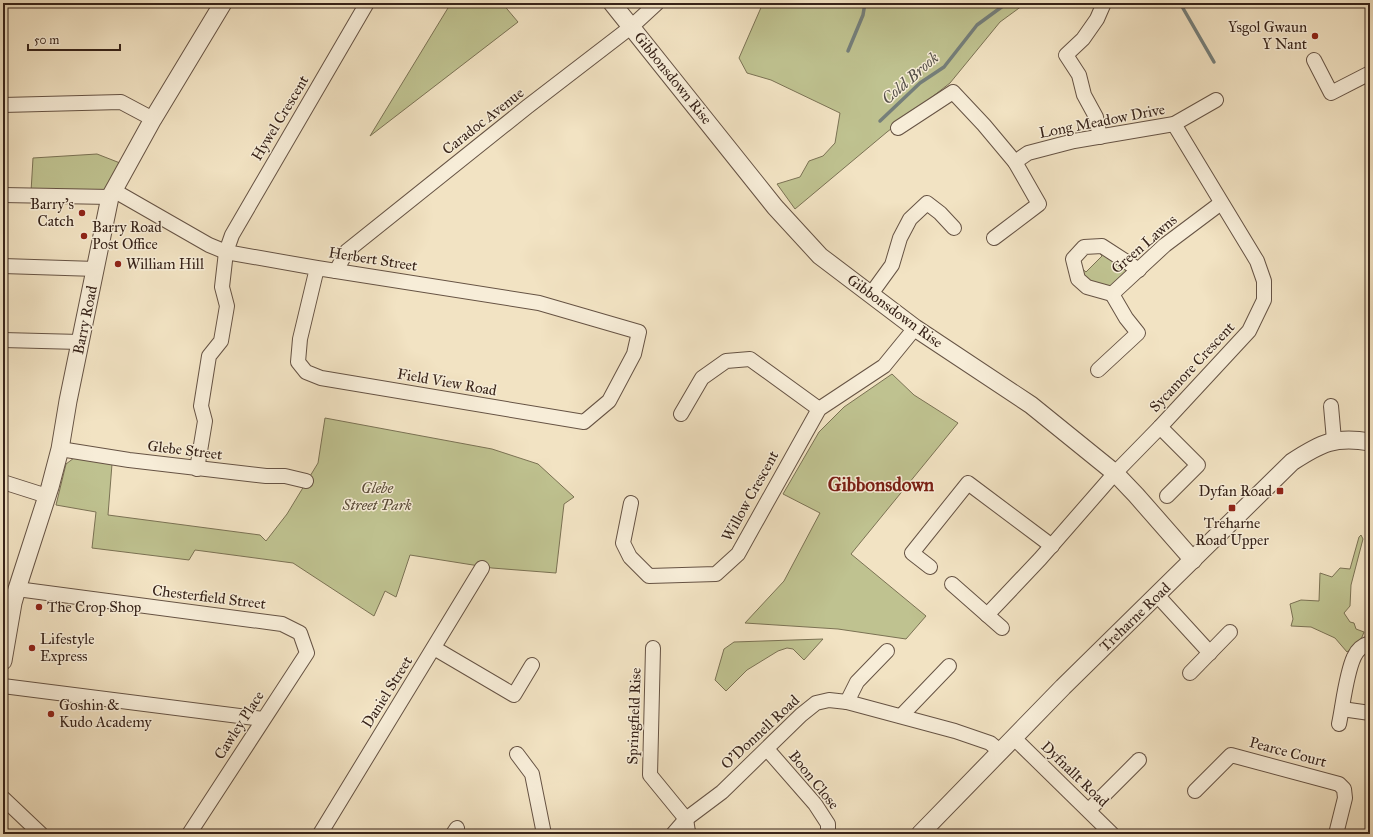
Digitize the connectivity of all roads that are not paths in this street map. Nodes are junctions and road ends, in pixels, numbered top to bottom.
1 (223, 3) edge
2 (367, 3) edge
3 (612, 3) edge
4 (657, 3) edge
5 (1104, 3) edge
6 (631, 27) junction
7 (1314, 60) dead end
8 (1370, 73) edge
9 (1216, 100) dead end
10 (3, 105) edge
11 (153, 120) junction
12 (1174, 124) junction
13 (898, 128) dead end
14 (1100, 137) junction
15 (1015, 162) junction
16 (112, 194) junction
17 (3, 195) edge
18 (1222, 203) junction
19 (954, 228) dead end
20 (994, 238) dead end
21 (226, 252) junction
22 (3, 266) edge
23 (317, 268) junction
24 (96, 269) junction
25 (1139, 270) junction
26 (336, 271) junction
27 (871, 294) junction
28 (1112, 294) junction
29 (915, 328) junction
30 (639, 332) joint
31 (3, 340) edge
32 (80, 342) junction
33 (1098, 370) dead end
34 (1331, 406) dead end
35 (819, 409) junction
36 (681, 414) dead end
37 (1160, 427) junction
38 (1334, 440) junction
39 (1370, 442) edge
40 (60, 449) junction
41 (197, 469) junction
42 (1114, 473) junction
43 (306, 481) dead end
44 (3, 482) edge
45 (47, 496) junction
46 (1167, 496) dead end
47 (631, 503) dead end
48 (1052, 546) junction
49 (1193, 560) junction
50 (930, 567) dead end
51 (482, 568) dead end
52 (952, 584) dead end
53 (17, 589) junction
54 (1157, 595) junction
55 (987, 615) junction
56 (1002, 628) dead end
57 (1230, 632) dead end
58 (300, 633) joint
59 (1370, 643) edge
60 (434, 648) junction
61 (653, 648) dead end
62 (4, 651) edge
63 (887, 651) dead end
64 (1210, 653) junction
65 (532, 665) dead end
66 (949, 666) dead end
67 (1190, 673) dead end
68 (3, 686) edge
69 (847, 702) junction
70 (1342, 709) junction
71 (1370, 713) edge
72 (901, 716) junction
73 (263, 719) junction
74 (1339, 724) dead end
75 (1014, 738) junction
76 (767, 749) junction
77 (1001, 752) junction
78 (517, 754) dead end
79 (1140, 760) dead end
80 (1195, 791) dead end
81 (3, 798) edge
82 (1089, 810) junction
83 (686, 819) junction
84 (41, 834) edge
85 (188, 834) edge
86 (320, 834) edge
87 (544, 834) edge
88 (673, 834) edge
89 (690, 834) edge
90 (828, 834) edge
91 (920, 834) edge
92 (1112, 834) edge
93 (1336, 834) edge

1 - 11 street, Barry Road
2 - 21 street, Hywel Crescent
3 - 6 street
4 - 6 street, Caradoc Avenue
5 - 14 street
6 - 26 street, Caradoc Avenue
6 - 27 street, Gibbonsdown Rise
7 - 8 street
9 - 12 street, Long Meadow Drive
10 - 11 street
11 - 16 street, Barry Road
12 - 14 street, Long Meadow Drive
12 - 18 street, Sycamore Crescent
13 - 15 street
14 - 15 street, Long Meadow Drive
15 - 20 street
16 - 17 street
16 - 21 street, Herbert Street
16 - 24 street, Barry Road
18 - 25 street, Green Lawns
18 - 37 street, Sycamore Crescent
19 - 27 street
21 - 23 street, Herbert Street
21 - 41 street, Hywel Crescent
22 - 24 street
23 - 26 street, Herbert Street
23 - 30 street, Field View Road
24 - 32 street, Barry Road
25 - 28 street, Green Lawns
25 - 28 street
26 - 30 street, Herbert Street
27 - 29 street, Gibbonsdown Rise
28 - 33 street, Green Lawns
29 - 35 street, Willow Crescent
29 - 42 street, Gibbonsdown Rise
31 - 32 street
32 - 40 street, Barry Road
34 - 38 street
35 - 36 street
35 - 47 street, Willow Crescent
37 - 42 street, Sycamore Crescent
37 - 46 street
38 - 39 street, Treharne Road
38 - 49 street, Treharne Road
40 - 41 street, Glebe Street
40 - 45 street, Barry Road
41 - 43 street, Glebe Street
42 - 48 street, Sycamore Crescent
42 - 49 street, Gibbonsdown Rise
44 - 45 street
45 - 53 street, Barry Road
48 - 50 street
48 - 55 street, Sycamore Crescent
49 - 54 street, Treharne Road
51 - 60 street, Daniel Street
52 - 55 street
53 - 58 street, Chesterfield Street
53 - 62 street, Barry Road
54 - 64 street
54 - 75 street, Treharne Road
55 - 56 street
57 - 64 street
58 - 73 street, Cawley Place
59 - 70 street
60 - 65 street
60 - 86 street, Daniel Street
61 - 83 street, Springfield Rise
63 - 69 street
64 - 67 street
66 - 72 street
68 - 73 street
69 - 72 street, O'Donnell Road
69 - 76 street, O'Donnell Road
70 - 71 street
70 - 74 street
72 - 77 street, O'Donnell Road
73 - 85 street, Cawley Place
75 - 77 street, Treharne Road
75 - 82 street, Dyfnallt Road
76 - 83 street, O'Donnell Road
76 - 90 street, Boon Close
77 - 91 street, Treharne Road
78 - 87 street
79 - 82 street
80 - 93 street, Pearce Court
81 - 84 street
82 - 92 street, Dyfnallt Road
83 - 88 street, O'Donnell Road
83 - 89 street

